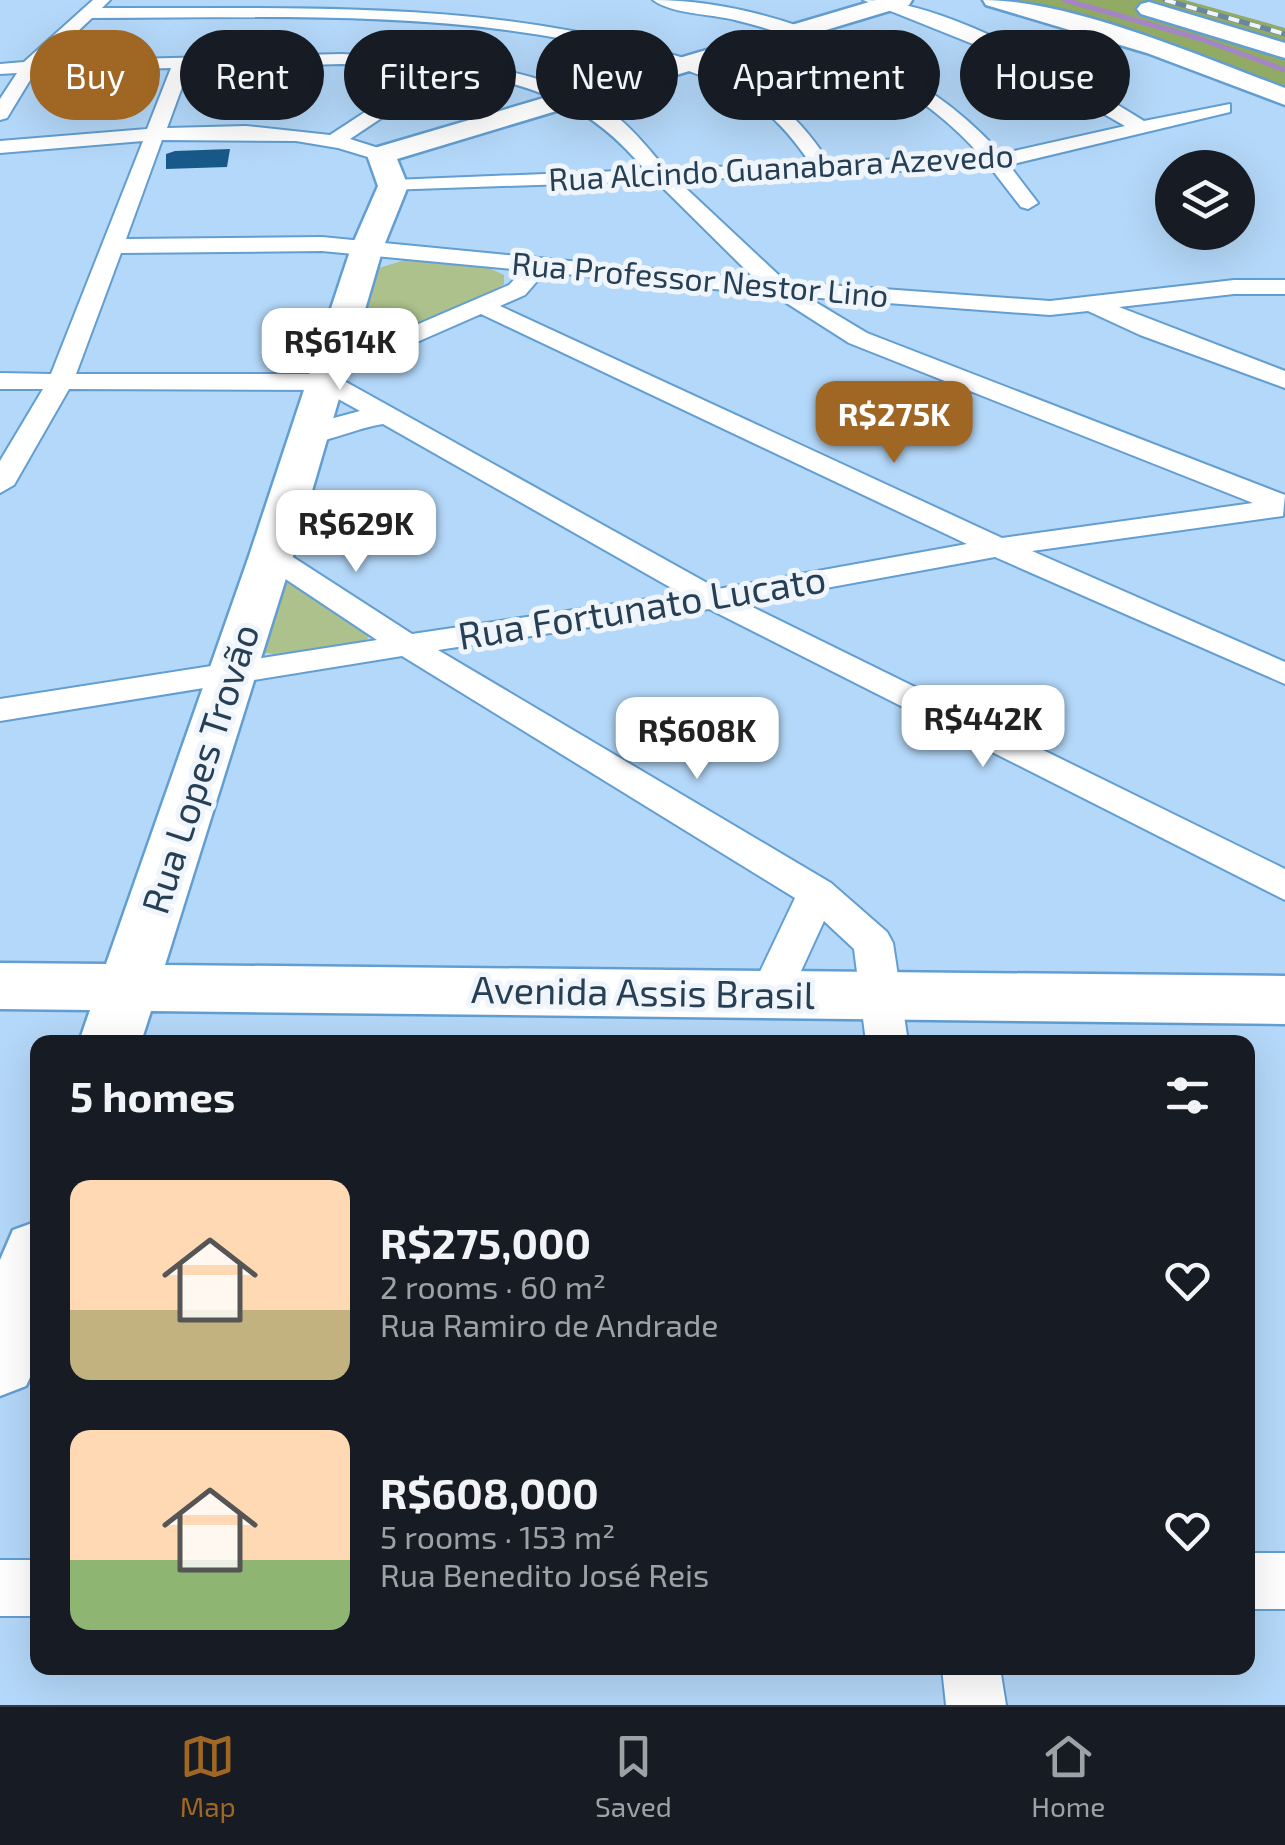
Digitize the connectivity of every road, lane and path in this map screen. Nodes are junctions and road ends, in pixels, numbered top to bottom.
1 (102, 0) edge
2 (661, 0) edge
3 (994, 0) edge
4 (1120, 0) edge
5 (886, 1) edge
6 (534, 8) dead end
7 (87, 13) junction
8 (1064, 21) junction
9 (511, 23) junction
10 (69, 30) edge
11 (500, 30) edge
12 (778, 30) edge
13 (799, 30) edge
14 (1285, 51) edge
15 (698, 60) edge
16 (686, 64) junction
17 (30, 66) joint
18 (678, 66) edge
19 (180, 68) edge
20 (0, 69) edge
21 (1239, 80) junction
22 (1181, 84) junction
23 (1285, 97) edge
24 (940, 108) edge
25 (1223, 108) junction
26 (536, 111) edge
27 (0, 114) edge
28 (1254, 119) dead end
29 (367, 120) edge
30 (608, 120) edge
31 (1138, 126) junction
32 (154, 136) junction
33 (337, 140) junction
34 (0, 147) edge
35 (997, 161) junction
36 (824, 169) junction
37 (387, 170) junction
38 (662, 175) junction
39 (1028, 203) dead end
40 (115, 246) junction
41 (367, 248) junction
42 (538, 267) junction
43 (696, 281) junction
44 (1285, 287) edge
45 (776, 288) junction
46 (850, 293) junction
47 (482, 306) junction
48 (1097, 306) junction
49 (344, 321) junction
50 (825, 322) junction
51 (417, 334) junction
52 (328, 376) junction
53 (61, 380) junction
54 (1285, 380) edge
55 (0, 381) edge
56 (391, 416) junction
57 (308, 438) junction
58 (0, 485) edge
59 (1285, 505) edge
60 (921, 511) junction
61 (1082, 535) junction
62 (998, 547) junction
63 (271, 556) junction
64 (921, 561) junction
65 (1086, 585) junction
66 (713, 599) junction
67 (407, 646) junction
68 (233, 671) junction
69 (1285, 674) edge
70 (0, 710) edge
71 (1280, 887) edge
72 (817, 893) junction
73 (0, 986) edge
74 (770, 994) junction
75 (1285, 1000) edge
76 (119, 1015) edge
77 (884, 1019) edge
78 (30, 1275) edge
79 (0, 1361) edge
80 (1255, 1581) edge
81 (1285, 1581) edge
82 (0, 1588) edge
83 (30, 1588) edge
84 (972, 1675) edge
85 (976, 1705) edge

1 - 7 street
2 - 12 street
3 - 8 main road
4 - 14 main road
5 - 13 main road
5 - 31 street
6 - 9 street
7 - 9 street
7 - 10 street
8 - 21 main road
8 - 22 main road
9 - 11 street
9 - 16 street
15 - 16 main road
16 - 18 main road
16 - 36 street
17 - 20 street
17 - 27 street
19 - 32 street
21 - 22 main road
21 - 23 main road
22 - 25 main road
24 - 35 street
25 - 28 main road
25 - 31 street, Rua Alcindo Guanabara Azevedo
26 - 37 main road
29 - 33 street
30 - 38 street
31 - 35 street, Rua Alcindo Guanabara Azevedo
32 - 33 street, Rua Alcindo Guanabara Azevedo
32 - 34 street, Rua Alcindo Guanabara Azevedo
32 - 40 street
33 - 37 street, Rua Alcindo Guanabara Azevedo
35 - 36 street, Rua Alcindo Guanabara Azevedo
35 - 39 street
36 - 38 street, Rua Alcindo Guanabara Azevedo
37 - 38 street, Rua Alcindo Guanabara Azevedo
37 - 41 main road, Rua Lopes Trovão
38 - 45 street
40 - 41 street, Rua Professor Nestor Lino
40 - 53 street
41 - 42 street, Rua Professor Nestor Lino
41 - 49 main road, Rua Lopes Trovão
42 - 43 street, Rua Professor Nestor Lino
42 - 47 street
43 - 45 street, Rua Professor Nestor Lino
43 - 50 street
44 - 48 street, Rua Professor Nestor Lino
45 - 46 street, Rua Professor Nestor Lino
45 - 50 street
46 - 48 street, Rua Professor Nestor Lino
46 - 50 street
47 - 51 street
47 - 60 street
48 - 54 street
49 - 51 street
49 - 52 main road, Rua Lopes Trovão
50 - 59 street
51 - 52 street
52 - 53 street
52 - 56 street
52 - 57 main road, Rua Lopes Trovão
53 - 55 street
53 - 58 street
56 - 57 street
56 - 66 street
57 - 63 main road, Rua Lopes Trovão
59 - 61 street, Rua Fortunato Lucato
60 - 62 street
60 - 64 street
61 - 62 street, Rua Fortunato Lucato
61 - 65 street
62 - 64 street, Rua Fortunato Lucato
62 - 65 street
63 - 67 street
63 - 68 main road, Rua Lopes Trovão
64 - 66 street, Rua Fortunato Lucato
65 - 69 street
66 - 67 street, Rua Fortunato Lucato
66 - 71 street
67 - 68 street, Rua Fortunato Lucato
67 - 72 street
68 - 70 street, Rua Fortunato Lucato
68 - 76 main road, Rua Lopes Trovão
72 - 74 street
72 - 77 street
73 - 76 main road, Avenida Assis Brasil
74 - 76 main road, Avenida Assis Brasil
74 - 77 main road, Avenida Assis Brasil
75 - 77 main road, Avenida Assis Brasil
78 - 79 main road
80 - 81 street
82 - 83 street
84 - 85 street

